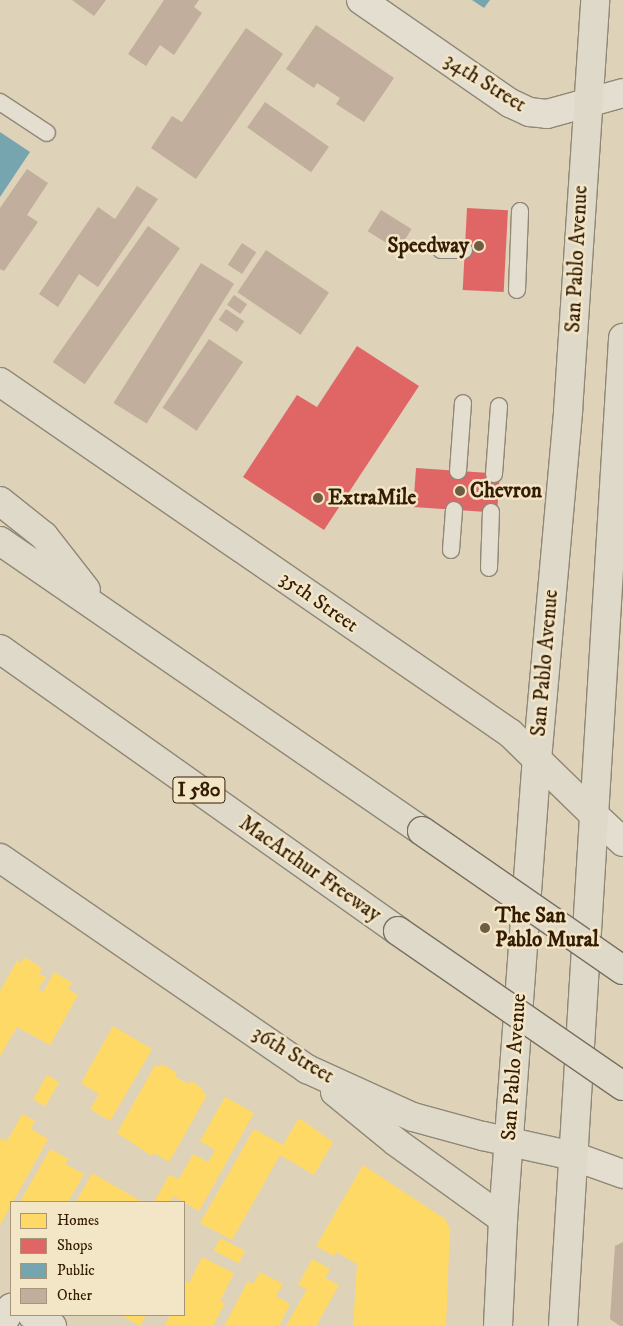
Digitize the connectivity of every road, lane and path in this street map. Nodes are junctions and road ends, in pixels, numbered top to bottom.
1 (361, 0) edge
2 (595, 0) edge
3 (623, 93) edge
4 (0, 102) edge
5 (587, 104) junction
6 (46, 133) dead end
7 (520, 211) dead end
8 (441, 250) dead end
9 (464, 250) dead end
10 (517, 290) dead end
11 (623, 338) edge
12 (0, 382) edge
13 (463, 403) dead end
14 (499, 406) dead end
15 (458, 471) dead end
16 (494, 474) dead end
17 (0, 501) edge
18 (454, 510) dead end
19 (491, 512) dead end
20 (0, 541) edge
21 (451, 550) dead end
22 (489, 568) dead end
23 (99, 608) junction
24 (0, 649) edge
25 (537, 760) junction
26 (592, 814) junction
27 (623, 842) edge
28 (0, 858) edge
29 (623, 970) edge
30 (307, 1069) junction
31 (623, 1086) edge
32 (509, 1142) junction
33 (573, 1156) junction
34 (623, 1174) edge
35 (503, 1219) junction
36 (10, 1310) edge
37 (34, 1316) edge
38 (1, 1326) edge
39 (52, 1326) edge
40 (498, 1326) edge
41 (563, 1326) edge

1 - 5 street, 34th Street
2 - 5 main road, San Pablo Avenue
3 - 5 street, 34th Street
4 - 6 lane
5 - 25 main road, San Pablo Avenue
7 - 10 lane
8 - 9 lane
11 - 26 main road
12 - 25 main road, 35th Street
13 - 15 lane
14 - 16 lane
17 - 23 main road
18 - 21 lane
19 - 22 lane
20 - 23 main road
23 - 29 main road, bridge
24 - 31 main road, MacArthur Freeway / I 580, bridge
25 - 26 main road, 35th Street
25 - 32 main road, San Pablo Avenue
26 - 27 street, 35th Street
26 - 33 main road
28 - 30 main road, 36th Street
30 - 32 main road, 36th Street
30 - 35 main road
32 - 33 main road, 36th Street
32 - 35 main road, San Pablo Avenue
33 - 34 street, 36th Street
33 - 41 main road
35 - 40 main road, San Pablo Avenue
36 - 38 street
37 - 39 street

